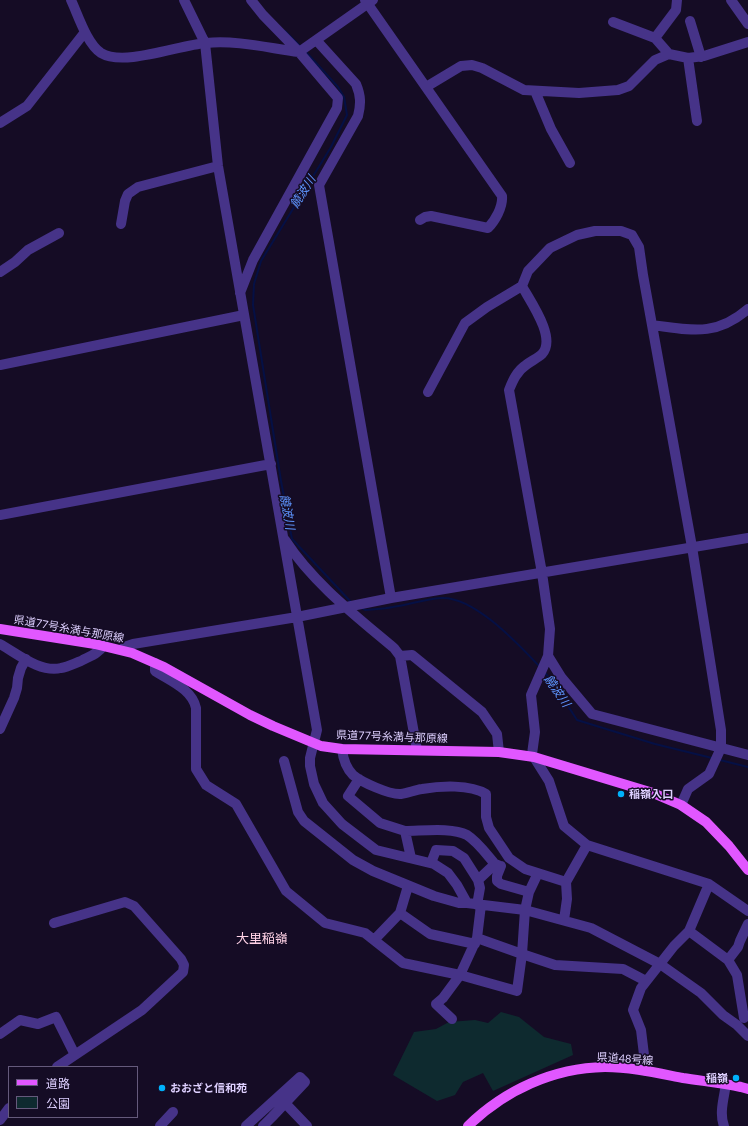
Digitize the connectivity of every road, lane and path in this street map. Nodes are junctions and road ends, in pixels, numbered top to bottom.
1 (71, 0) edge
2 (184, 0) edge
3 (251, 0) edge
4 (677, 0) edge
5 (731, 0) edge
6 (368, 1) edge
7 (690, 21) dead end
8 (613, 22) dead end
9 (748, 24) edge
10 (85, 32) junction
11 (655, 38) junction
12 (317, 41) junction
13 (748, 42) edge
14 (205, 43) junction
15 (299, 52) junction
16 (669, 54) junction
17 (701, 57) junction
18 (688, 58) junction
19 (426, 87) junction
20 (535, 91) junction
21 (697, 121) dead end
22 (0, 123) edge
23 (570, 163) dead end
24 (218, 166) junction
25 (420, 220) dead end
26 (121, 224) dead end
27 (59, 233) dead end
28 (0, 272) edge
29 (522, 286) junction
30 (240, 293) junction
31 (748, 309) edge
32 (244, 315) junction
33 (652, 325) junction
34 (0, 364) edge
35 (428, 392) dead end
36 (271, 464) junction
37 (0, 515) edge
38 (283, 537) junction
39 (748, 538) edge
40 (692, 547) junction
41 (542, 573) junction
42 (391, 598) junction
43 (345, 607) junction
44 (297, 617) junction
45 (0, 629) edge
46 (0, 644) edge
47 (104, 646) junction
48 (122, 649) junction
49 (400, 656) junction
50 (548, 656) junction
51 (26, 659) junction
52 (156, 663) junction
53 (0, 729) edge
54 (314, 743) junction
55 (722, 748) junction
56 (342, 749) junction
57 (417, 750) junction
58 (499, 752) junction
59 (748, 755) edge
60 (534, 757) junction
61 (284, 760) dead end
62 (359, 779) junction
63 (681, 805) junction
64 (405, 831) junction
65 (587, 845) junction
66 (411, 858) junction
67 (509, 858) junction
68 (430, 863) junction
69 (498, 865) junction
70 (748, 870) edge
71 (538, 873) junction
72 (478, 880) junction
73 (566, 882) junction
74 (709, 884) junction
75 (408, 886) junction
76 (529, 892) junction
77 (475, 904) junction
78 (525, 910) junction
79 (748, 911) edge
80 (400, 914) junction
81 (564, 920) junction
82 (54, 923) dead end
83 (748, 924) edge
84 (689, 931) junction
85 (374, 940) junction
86 (476, 941) junction
87 (740, 941) junction
88 (748, 949) edge
89 (522, 954) junction
90 (728, 960) junction
91 (660, 964) junction
92 (460, 975) junction
93 (646, 981) junction
94 (452, 1019) dead end
95 (743, 1019) edge
96 (0, 1034) edge
97 (748, 1036) edge
98 (75, 1055) junction
99 (58, 1066) edge
100 (646, 1071) junction
101 (726, 1084) junction
102 (748, 1089) edge
103 (285, 1103) junction
104 (8, 1109) edge
105 (173, 1112) dead end
106 (0, 1120) edge
107 (160, 1126) edge
108 (246, 1126) edge
109 (263, 1126) edge
110 (306, 1126) edge
111 (468, 1126) edge
112 (724, 1126) edge

1 - 10 street
2 - 14 street
3 - 15 street
4 - 11 street
5 - 9 street
6 - 12 street
6 - 19 street
7 - 17 street
8 - 11 street
10 - 14 street
10 - 22 street
11 - 16 street
12 - 15 street
12 - 42 street
13 - 17 street
14 - 15 street
14 - 24 street
15 - 30 street
16 - 18 street
16 - 20 street
17 - 18 street
18 - 21 street
19 - 20 street
19 - 25 street
20 - 23 street
24 - 26 street
24 - 30 street
27 - 28 street
29 - 33 street
29 - 35 street
29 - 41 street
30 - 32 street
31 - 33 street
32 - 34 street
32 - 36 street
33 - 40 street
36 - 37 street
36 - 38 street
38 - 43 street
38 - 44 street
39 - 40 street
40 - 41 street
40 - 55 street
41 - 42 street
41 - 50 street
42 - 43 street
43 - 44 street
43 - 49 street
44 - 48 street
44 - 54 street
45 - 47 main road, 県道77号糸満与那原線
46 - 51 street
47 - 48 main road, 県道77号糸満与那原線
47 - 51 street
48 - 52 main road, 県道77号糸満与那原線
49 - 57 street
49 - 58 street
50 - 55 street
50 - 60 street
51 - 53 street
52 - 54 main road, 県道77号糸満与那原線
52 - 85 street
54 - 56 main road, 県道77号糸満与那原線
54 - 66 street
55 - 59 street
55 - 63 street
56 - 57 main road, 県道77号糸満与那原線
56 - 62 street
57 - 58 main road, 県道77号糸満与那原線
58 - 60 main road, 県道77号糸満与那原線
60 - 63 main road, 県道77号糸満与那原線
60 - 65 street
61 - 75 street
62 - 64 street
62 - 67 street
63 - 70 main road, 県道77号糸満与那原線
64 - 66 street
64 - 69 street
65 - 73 street
65 - 74 street
66 - 68 street
67 - 69 street
67 - 71 street
68 - 72 street
68 - 77 street
69 - 72 street
69 - 76 street
71 - 73 street
71 - 76 street
72 - 77 street
73 - 81 street
74 - 79 street
74 - 84 street
75 - 77 street
75 - 80 street
76 - 78 street
77 - 78 street
77 - 86 street
78 - 81 street
78 - 89 street
80 - 85 street
80 - 86 street
81 - 91 street
82 - 98 street
83 - 87 street
84 - 90 street
84 - 91 street
85 - 92 street
86 - 89 street
86 - 92 street
87 - 88 street
87 - 90 street
89 - 92 street
89 - 93 street
90 - 95 street
91 - 93 street
91 - 95 street
92 - 94 street
93 - 100 street
95 - 97 street
96 - 98 street
98 - 99 street
100 - 101 main road, 県道48号線
100 - 111 main road, 県道48号線
101 - 102 main road, 県道48号線
101 - 112 street
103 - 108 street
103 - 109 street
103 - 110 street
104 - 106 street
105 - 107 street

